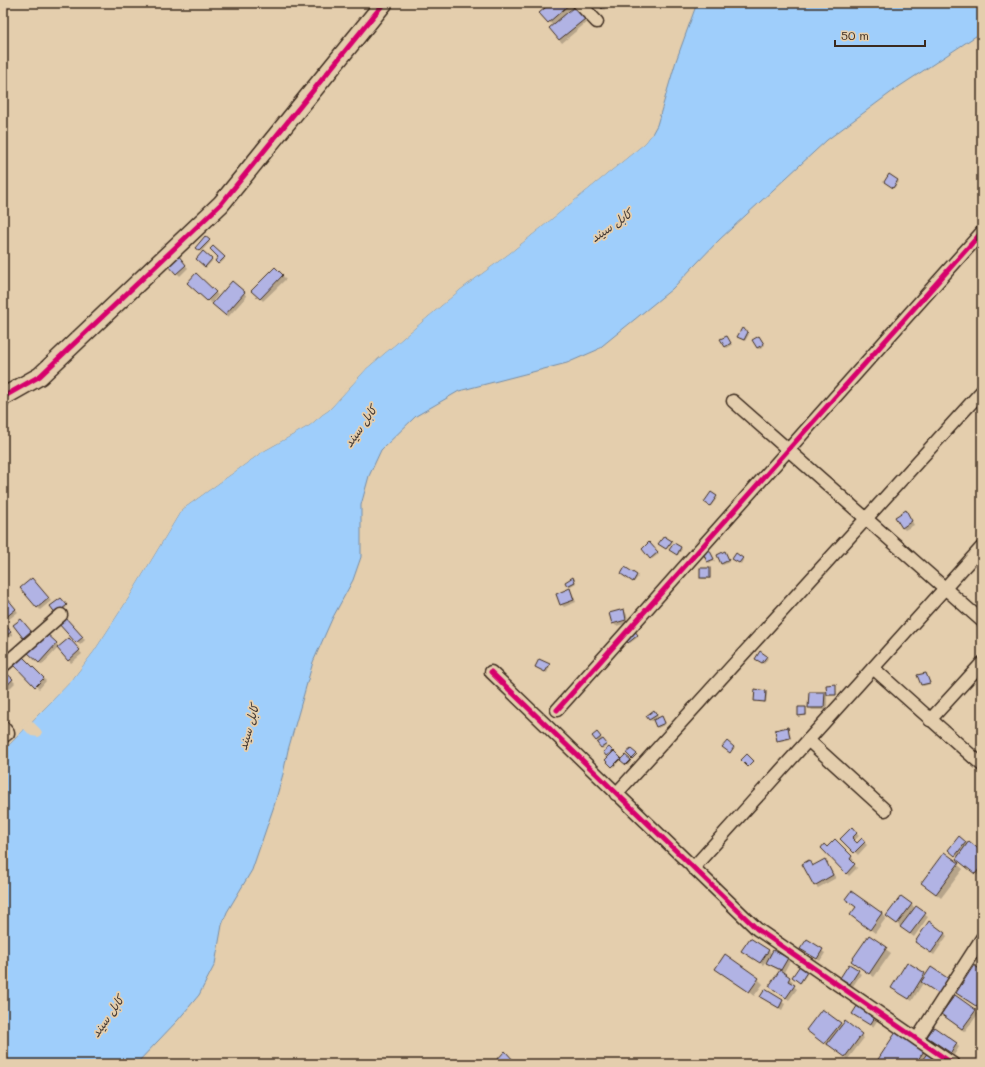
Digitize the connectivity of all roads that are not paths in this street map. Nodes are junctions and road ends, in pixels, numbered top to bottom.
1 (384, 3) edge
2 (579, 3) edge
3 (597, 22) dead end
4 (982, 232) edge
5 (982, 391) edge
6 (3, 397) edge
7 (733, 401) dead end
8 (788, 450) junction
9 (866, 518) junction
10 (982, 547) edge
11 (945, 588) junction
12 (61, 615) dead end
13 (982, 621) edge
14 (982, 662) edge
15 (3, 666) edge
16 (873, 668) junction
17 (490, 672) dead end
18 (557, 710) dead end
19 (930, 720) junction
20 (3, 727) edge
21 (3, 737) edge
22 (808, 740) junction
23 (980, 761) edge
24 (616, 794) junction
25 (885, 810) dead end
26 (693, 868) junction
27 (982, 938) edge
28 (917, 1039) junction
29 (953, 1064) edge

1 - 6 street
2 - 3 street
4 - 8 street
5 - 9 street
7 - 8 street
8 - 9 street
8 - 18 street
9 - 11 street
9 - 24 street
10 - 11 street
11 - 13 street
11 - 16 street
12 - 15 street
14 - 19 street
16 - 19 street
16 - 22 street
17 - 24 street
19 - 23 street
20 - 21 street
22 - 25 street
22 - 26 street
24 - 26 street
26 - 28 street
27 - 28 street
28 - 29 street

